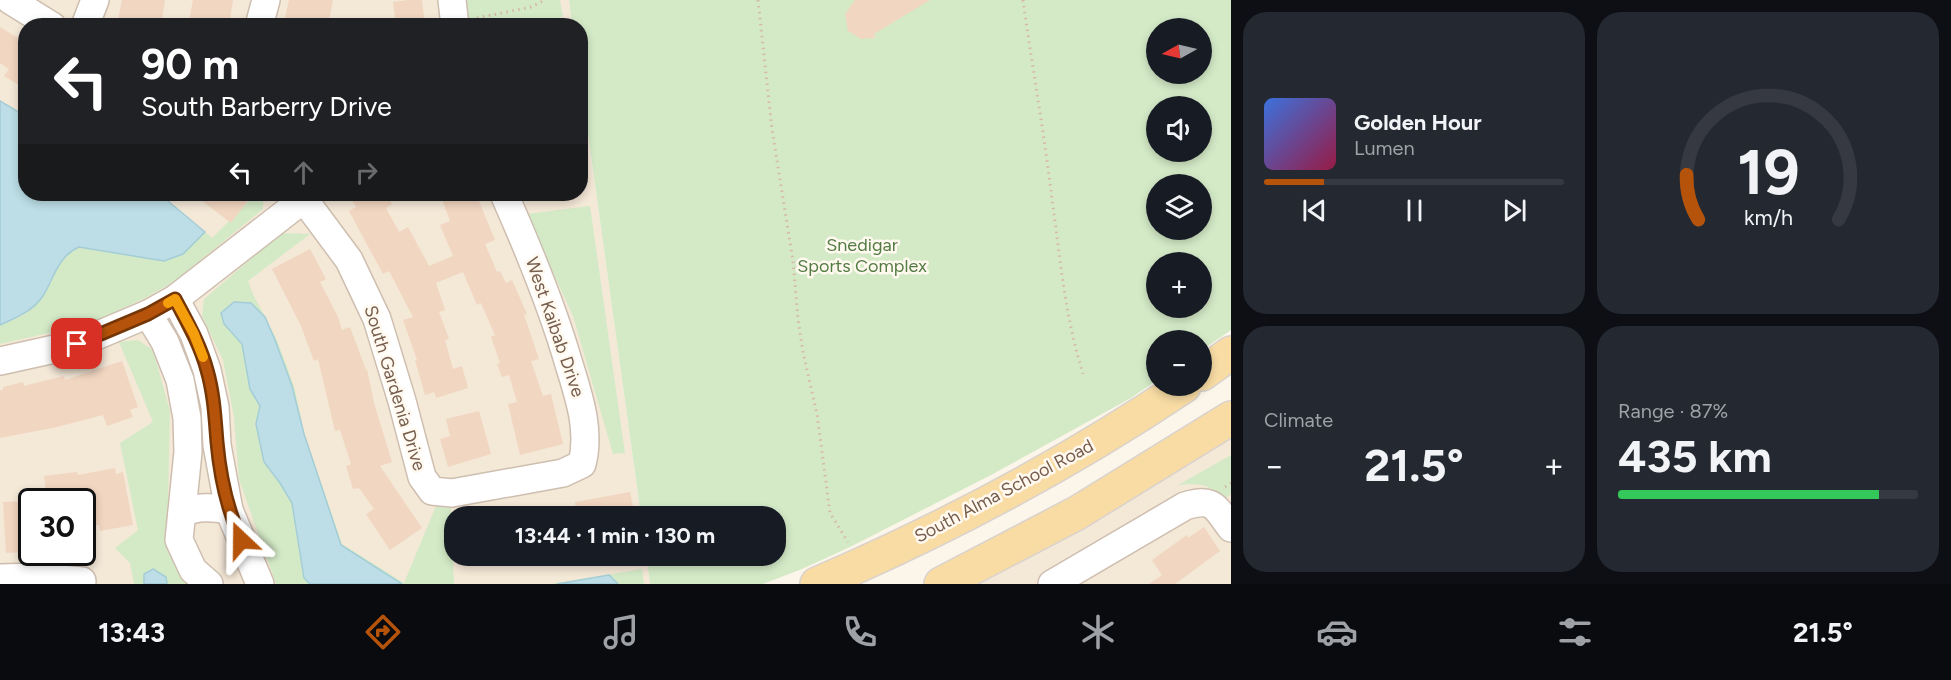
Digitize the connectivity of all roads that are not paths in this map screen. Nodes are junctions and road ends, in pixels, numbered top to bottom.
1 (10, 0) edge
2 (95, 0) edge
3 (266, 0) edge
4 (39, 18) edge
5 (88, 18) edge
6 (261, 18) edge
7 (297, 201) edge
8 (307, 201) edge
9 (507, 201) edge
10 (175, 299) junction
11 (148, 314) junction
12 (1231, 353) edge
13 (0, 360) edge
14 (1212, 367) edge
15 (1168, 396) edge
16 (1231, 418) edge
17 (432, 491) joint
18 (229, 510) junction
19 (182, 513) junction
20 (1231, 528) edge
21 (0, 578) edge
22 (82, 580) dead end
23 (209, 584) edge
24 (260, 584) edge
25 (817, 584) edge
26 (941, 584) edge
27 (1052, 584) edge

1 - 4 street
2 - 5 street
3 - 6 street
7 - 10 street
8 - 17 street, South Gardenia Drive
9 - 17 street, West Kaibab Drive
10 - 11 street
10 - 18 street
11 - 13 street
11 - 19 street
12 - 14 main road
15 - 25 main road, South Alma School Road
16 - 26 main road
18 - 19 street
18 - 24 street
19 - 23 street
20 - 27 street
21 - 22 street

